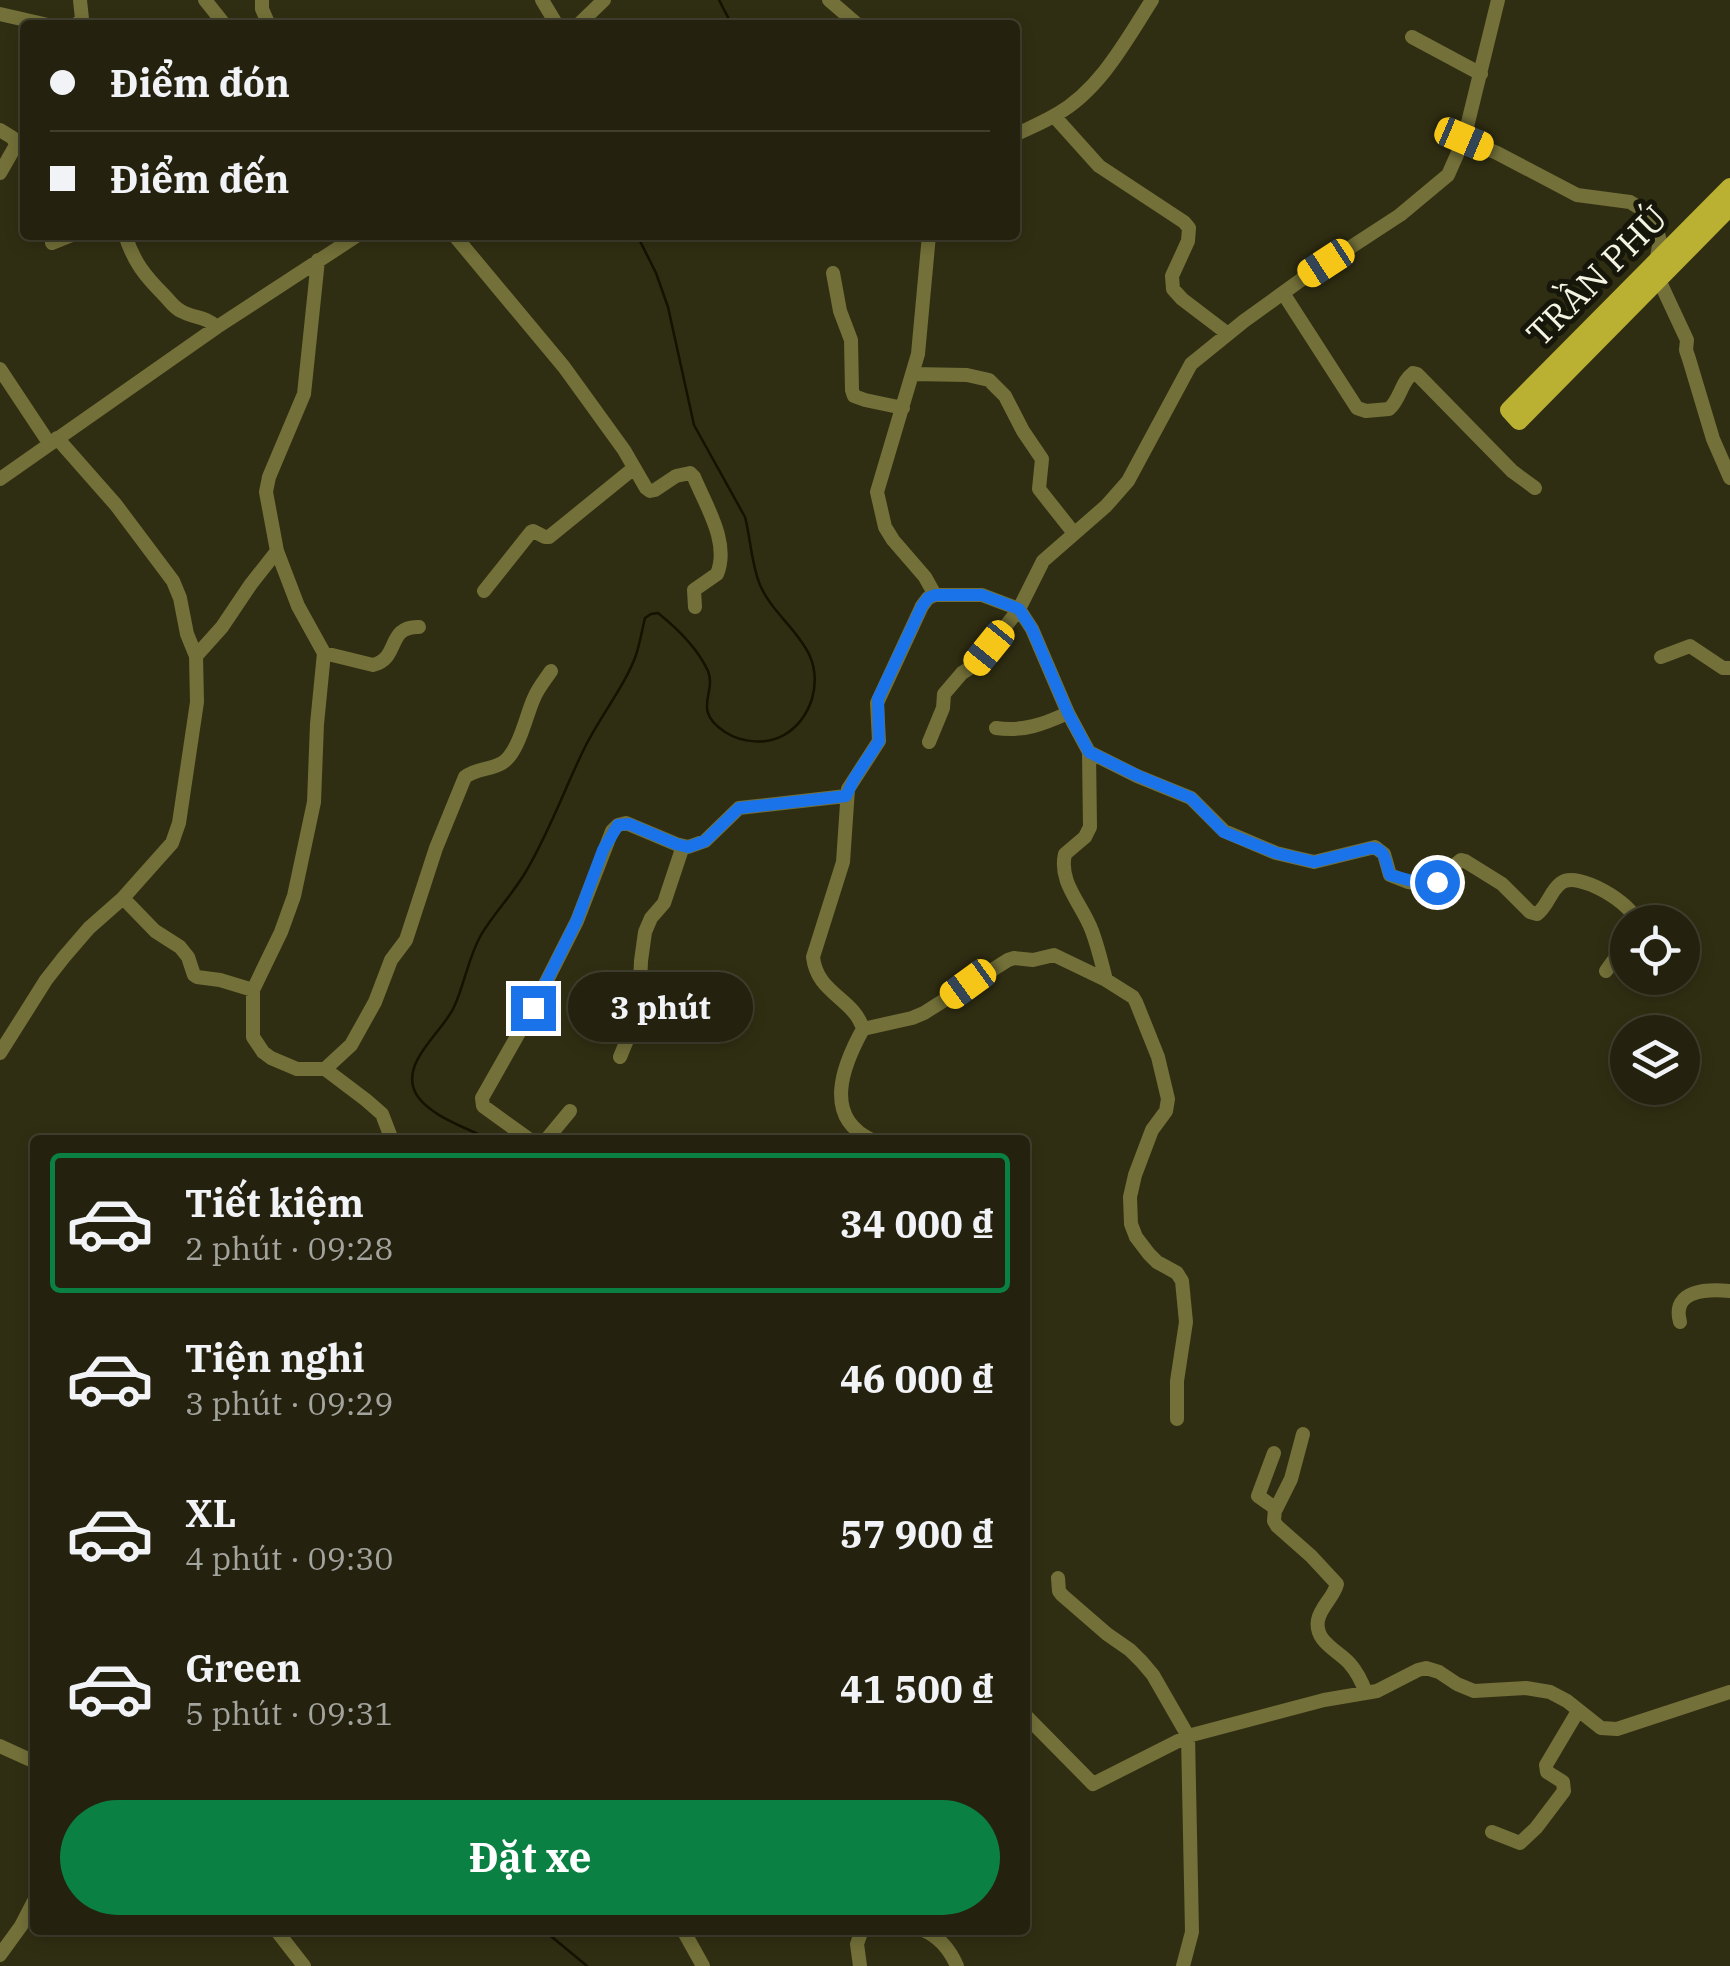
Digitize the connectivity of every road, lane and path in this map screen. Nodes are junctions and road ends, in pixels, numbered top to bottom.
1 (204, 0) edge
2 (604, 0) edge
3 (830, 0) edge
4 (1152, 0) edge
5 (1498, 0) edge
6 (0, 14) edge
7 (26, 20) edge
8 (221, 20) edge
9 (583, 20) edge
10 (852, 20) edge
11 (1412, 37) dead end
12 (1481, 74) junction
13 (1054, 116) junction
14 (0, 130) edge
15 (1020, 133) edge
16 (1464, 139) junction
17 (0, 173) edge
18 (1730, 187) edge
19 (1730, 208) edge
20 (60, 240) edge
21 (127, 240) edge
22 (350, 240) edge
23 (458, 240) edge
24 (929, 240) edge
25 (52, 243) dead end
26 (318, 260) junction
27 (1658, 271) junction
28 (833, 273) dead end
29 (1283, 293) junction
30 (216, 327) junction
31 (1228, 334) junction
32 (0, 369) edge
33 (913, 374) junction
34 (903, 408) junction
35 (1514, 416) dead end
36 (53, 440) junction
37 (634, 468) junction
38 (1730, 478) edge
39 (0, 479) edge
40 (1535, 488) dead end
41 (1074, 532) junction
42 (277, 552) junction
43 (484, 591) dead end
44 (935, 595) junction
45 (694, 607) dead end
46 (1019, 609) junction
47 (419, 628) dead end
48 (324, 653) junction
49 (196, 656) junction
50 (1662, 658) dead end
51 (1730, 668) edge
52 (551, 671) dead end
53 (1068, 713) junction
54 (996, 728) dead end
55 (929, 742) dead end
56 (1089, 752) junction
57 (846, 796) junction
58 (682, 846) junction
59 (123, 898) junction
60 (1624, 905) edge
61 (1610, 965) edge
62 (1606, 971) dead end
63 (1106, 980) junction
64 (254, 990) junction
65 (6, 1028) edge
66 (863, 1030) junction
67 (0, 1053) edge
68 (620, 1057) dead end
69 (325, 1069) junction
70 (570, 1111) dead end
71 (390, 1135) edge
72 (523, 1135) edge
73 (550, 1135) edge
74 (863, 1135) edge
75 (1730, 1291) edge
76 (1680, 1322) dead end
77 (1177, 1419) dead end
78 (1302, 1434) dead end
79 (1274, 1454) dead end
80 (1276, 1509) junction
81 (1058, 1578) dead end
82 (1730, 1692) edge
83 (1366, 1693) junction
84 (1578, 1710) junction
85 (1030, 1720) edge
86 (1188, 1736) junction
87 (0, 1746) edge
88 (30, 1760) edge
89 (1492, 1832) dead end
90 (30, 1910) edge
91 (280, 1935) edge
92 (686, 1935) edge
93 (861, 1935) edge
94 (931, 1935) edge
95 (0, 1955) edge
96 (304, 1966) edge
97 (702, 1966) edge
98 (860, 1966) edge
99 (958, 1966) edge
100 (1182, 1966) edge

1 - 8 street
2 - 9 street
3 - 10 street
4 - 13 street
5 - 12 street
6 - 7 street
11 - 12 street
12 - 16 street
13 - 15 street
13 - 31 street
14 - 17 street
16 - 27 street
16 - 29 street
18 - 27 main road, TRẦN PHÚ
19 - 27 main road, TRẦN PHÚ
20 - 25 street
21 - 30 street
22 - 26 street
23 - 37 street
24 - 33 street
26 - 30 street
26 - 42 street
27 - 35 main road, TRẦN PHÚ
27 - 38 street
28 - 34 street
29 - 31 street
29 - 40 street
30 - 36 street
31 - 41 street
32 - 36 street
33 - 34 street
33 - 41 street
34 - 44 street
36 - 39 street
36 - 49 street
37 - 43 street
37 - 45 street
41 - 46 street
42 - 48 street
42 - 49 street
44 - 46 street
44 - 57 street
46 - 53 street
46 - 55 street
47 - 48 street
48 - 64 street
49 - 59 street
50 - 51 street
52 - 69 street
53 - 54 street
53 - 56 street
56 - 60 street
56 - 63 street
57 - 58 street
57 - 66 street
58 - 68 street
58 - 72 street
59 - 64 street
59 - 65 street
61 - 62 street
63 - 66 street
63 - 77 street
64 - 69 street
65 - 67 street
66 - 74 street
69 - 71 street
70 - 73 street
75 - 76 street
78 - 80 street
79 - 80 street
80 - 83 street
81 - 86 street
82 - 84 street
83 - 84 street
83 - 86 street
84 - 89 street
85 - 86 street
86 - 100 street
87 - 88 street
90 - 95 street
91 - 96 street
92 - 97 street
93 - 98 street
94 - 99 street

